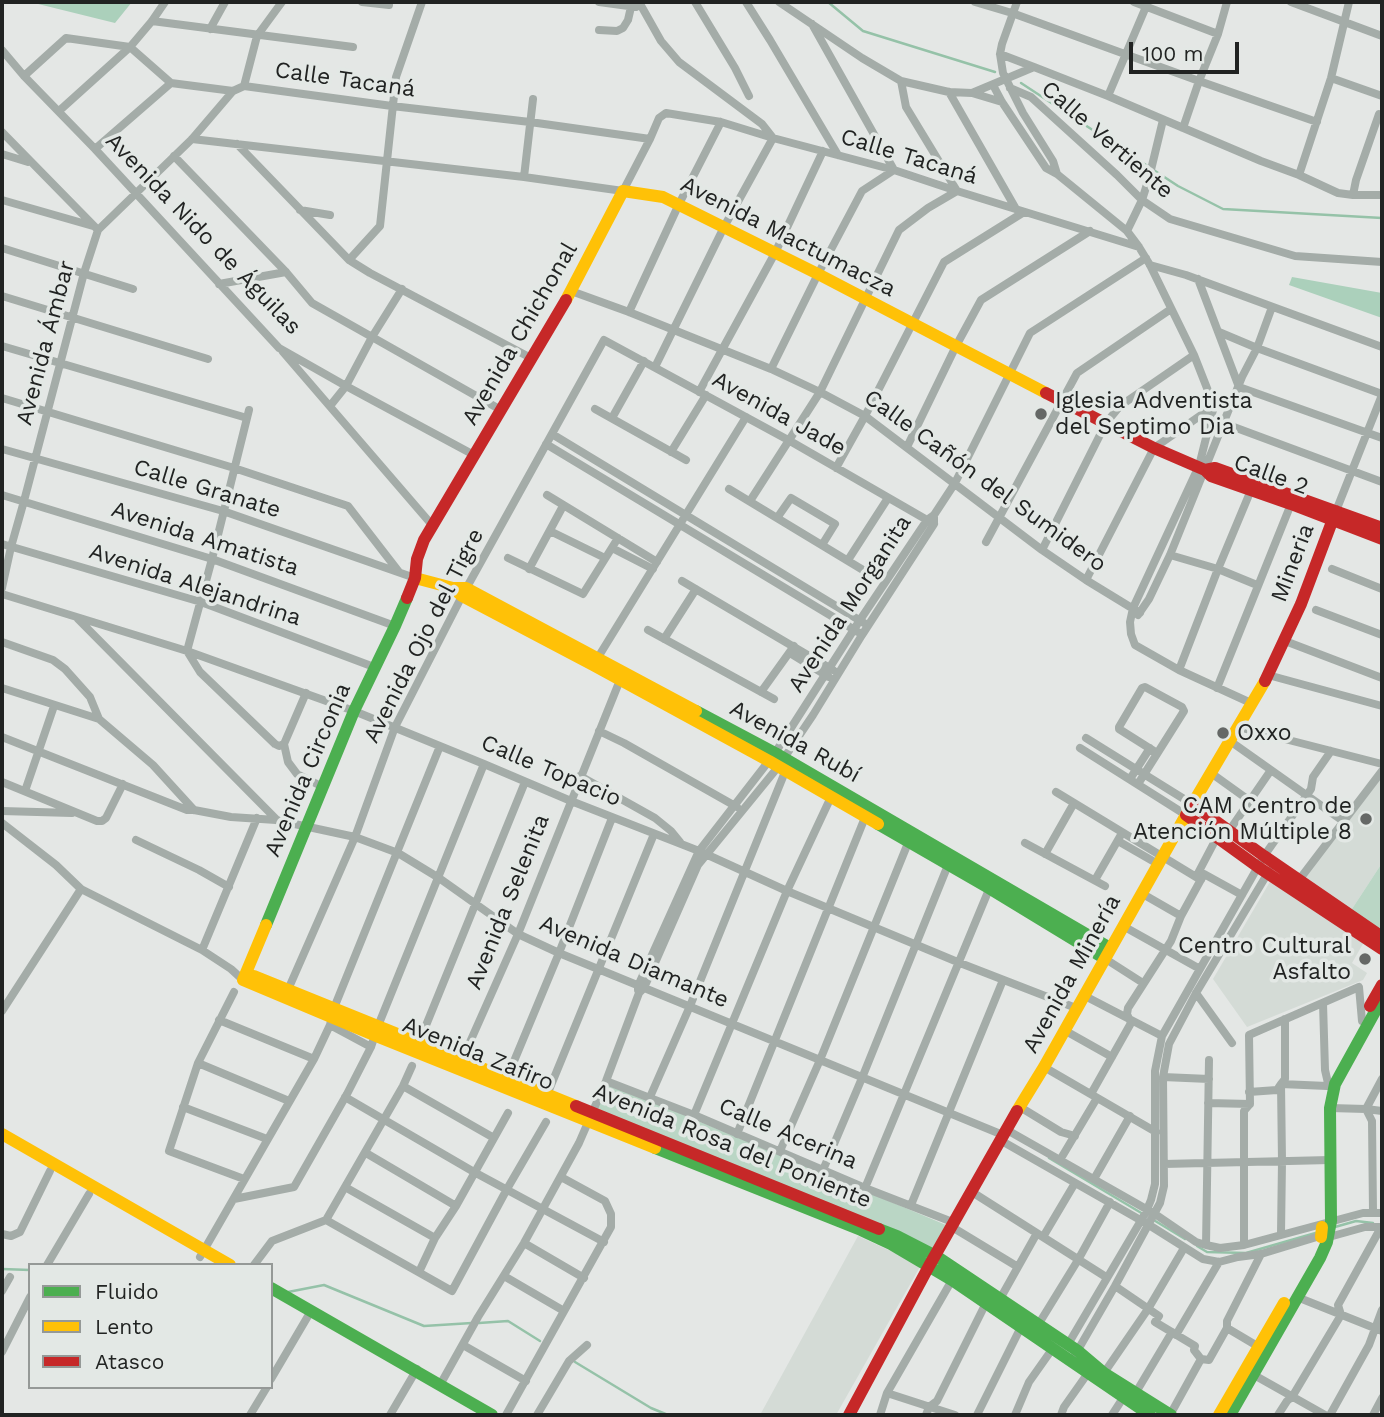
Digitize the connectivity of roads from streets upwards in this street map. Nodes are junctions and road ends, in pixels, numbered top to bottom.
1 (165, 2) edge
2 (225, 2) edge
3 (282, 2) edge
4 (362, 2) edge
5 (422, 2) edge
6 (599, 2) edge
7 (695, 2) edge
8 (746, 2) edge
9 (779, 2) edge
10 (975, 2) edge
11 (1017, 2) edge
12 (1134, 2) edge
13 (1227, 2) edge
14 (1291, 2) edge
15 (1349, 2) edge
16 (1147, 4) edge
17 (388, 5) dead end
18 (637, 6) edge
19 (1012, 13) junction
20 (152, 21) junction
21 (811, 22) junction
22 (1345, 23) junction
23 (210, 29) junction
24 (599, 30) dead end
25 (1218, 34) junction
26 (257, 36) junction
27 (1382, 36) edge
28 (130, 47) junction
29 (353, 47) dead end
30 (2, 50) edge
31 (1000, 54) junction
32 (1125, 55) junction
33 (1034, 67) junction
34 (24, 76) junction
35 (1331, 78) junction
36 (1005, 79) junction
37 (1199, 81) junction
38 (901, 82) junction
39 (171, 83) junction
40 (993, 85) junction
41 (244, 86) junction
42 (1010, 89) junction
43 (233, 91) junction
44 (949, 92) junction
45 (972, 93) junction
46 (749, 96) dead end
47 (1108, 96) junction
48 (1382, 96) edge
49 (533, 99) dead end
50 (1002, 102) junction
51 (392, 106) junction
52 (59, 111) junction
53 (666, 113) joint
54 (1379, 114) dead end
55 (1163, 120) junction
56 (530, 122) junction
57 (721, 122) junction
58 (1317, 122) junction
59 (1183, 128) junction
60 (2, 132) edge
61 (773, 138) junction
62 (192, 139) junction
63 (650, 139) junction
64 (236, 144) junction
65 (95, 149) junction
66 (823, 151) junction
67 (2, 154) edge
68 (838, 155) junction
69 (174, 156) junction
70 (387, 161) junction
71 (31, 163) junction
72 (894, 170) junction
73 (1057, 174) junction
74 (1299, 175) junction
75 (524, 177) junction
76 (623, 191) junction
77 (957, 191) junction
78 (135, 193) junction
79 (1353, 195) junction
80 (1382, 195) edge
81 (2, 200) edge
82 (1142, 200) junction
83 (679, 204) junction
84 (300, 210) junction
85 (1020, 211) junction
86 (330, 215) dead end
87 (724, 227) junction
88 (96, 228) junction
89 (1090, 231) junction
90 (1127, 231) junction
91 (1139, 247) junction
92 (2, 248) edge
93 (775, 253) junction
94 (349, 260) junction
95 (1148, 262) junction
96 (1382, 262) edge
97 (286, 272) junction
98 (84, 273) junction
99 (818, 274) junction
100 (1198, 279) junction
101 (219, 284) junction
102 (132, 289) dead end
103 (402, 289) junction
104 (571, 291) junction
105 (2, 296) edge
106 (865, 300) junction
107 (1272, 307) junction
108 (1171, 310) junction
109 (629, 312) junction
110 (72, 317) junction
111 (912, 324) junction
112 (674, 330) junction
113 (1219, 332) junction
114 (372, 337) junction
115 (604, 340) joint
116 (2, 346) edge
117 (956, 346) junction
118 (1382, 347) edge
119 (279, 348) junction
120 (1257, 348) junction
121 (722, 351) junction
122 (1194, 355) junction
123 (208, 359) dead end
124 (531, 359) junction
125 (644, 361) junction
126 (60, 364) junction
127 (655, 367) junction
128 (771, 369) junction
129 (1009, 374) junction
130 (346, 386) junction
131 (1239, 387) junction
132 (820, 392) junction
133 (703, 393) junction
134 (1382, 395) edge
135 (2, 398) edge
136 (1061, 401) junction
137 (1214, 405) junction
138 (330, 406) junction
139 (595, 409) dead end
140 (501, 410) junction
141 (47, 411) junction
142 (865, 416) junction
143 (747, 417) junction
144 (611, 418) junction
145 (1106, 423) junction
146 (1223, 423) junction
147 (1368, 433) junction
148 (552, 434) junction
149 (1382, 438) edge
150 (790, 441) junction
151 (547, 444) junction
152 (907, 447) junction
153 (1154, 448) junction
154 (2, 449) edge
155 (671, 452) junction
156 (474, 455) junction
157 (34, 460) junction
158 (687, 460) dead end
159 (234, 468) junction
160 (836, 468) junction
161 (1202, 468) junction
162 (1353, 471) junction
163 (1382, 482) edge
164 (955, 483) junction
165 (729, 489) dead end
166 (1251, 490) junction
167 (2, 495) edge
168 (547, 495) dead end
169 (888, 498) junction
170 (24, 501) junction
171 (750, 501) junction
172 (1291, 504) junction
173 (563, 506) junction
174 (223, 511) junction
175 (686, 515) junction
176 (1334, 516) junction
177 (1000, 517) junction
178 (777, 518) junction
179 (932, 520) junction
180 (432, 525) junction
181 (681, 525) junction
182 (1382, 528) edge
183 (550, 531) junction
184 (618, 538) junction
185 (1382, 539) edge
186 (986, 542) dead end
187 (6, 545) edge
188 (822, 545) junction
189 (612, 548) junction
190 (1042, 550) junction
191 (1170, 555) junction
192 (508, 558) dead end
193 (605, 558) junction
194 (212, 559) junction
195 (848, 560) junction
196 (655, 565) junction
197 (774, 568) junction
198 (529, 569) junction
199 (1218, 569) junction
200 (1332, 569) dead end
201 (863, 570) dead end
202 (399, 572) junction
203 (415, 578) junction
204 (769, 578) junction
205 (1086, 579) junction
206 (682, 581) dead end
207 (1257, 585) junction
208 (2, 588) edge
209 (696, 589) junction
210 (1382, 589) edge
211 (460, 591) junction
212 (2, 594) edge
213 (201, 602) junction
214 (1137, 610) junction
215 (1316, 610) dead end
216 (76, 617) junction
217 (860, 620) junction
218 (395, 626) junction
219 (868, 626) junction
220 (854, 629) junction
221 (648, 630) dead end
222 (862, 635) junction
223 (1382, 635) edge
224 (664, 639) junction
225 (1285, 641) junction
226 (2, 642) edge
227 (792, 649) junction
228 (187, 651) junction
229 (595, 661) junction
230 (374, 667) junction
231 (1179, 670) junction
232 (828, 671) junction
233 (1268, 675) junction
234 (836, 677) junction
235 (1382, 678) edge
236 (620, 680) junction
237 (2, 688) edge
238 (1217, 688) junction
239 (761, 692) junction
240 (306, 693) junction
241 (774, 699) dead end
242 (1251, 704) junction
243 (54, 706) junction
244 (1382, 706) edge
245 (354, 711) junction
246 (693, 714) junction
247 (99, 719) junction
248 (395, 727) junction
249 (1238, 727) junction
250 (599, 731) junction
251 (2, 737) edge
252 (1086, 738) dead end
253 (1230, 741) junction
254 (284, 744) junction
255 (440, 746) junction
256 (1080, 748) dead end
257 (38, 750) junction
258 (1154, 750) junction
259 (1331, 751) junction
260 (780, 762) junction
261 (484, 764) junction
262 (1382, 764) edge
263 (1271, 770) junction
264 (1141, 771) junction
265 (1382, 771) edge
266 (1211, 773) junction
267 (580, 776) junction
268 (1129, 779) junction
269 (2, 782) edge
270 (525, 782) junction
271 (122, 784) junction
272 (1138, 784) junction
273 (323, 787) junction
274 (25, 791) junction
275 (1056, 792) dead end
276 (1307, 795) junction
277 (831, 797) junction
278 (570, 801) junction
279 (1250, 801) junction
280 (1074, 803) junction
281 (734, 805) junction
282 (1189, 809) junction
283 (194, 810) junction
284 (743, 810) junction
285 (2, 811) edge
286 (868, 813) junction
287 (80, 814) junction
288 (257, 818) junction
289 (612, 818) junction
290 (276, 820) junction
291 (1343, 821) junction
292 (2, 823) edge
293 (307, 827) junction
294 (1229, 831) junction
295 (654, 834) junction
296 (355, 837) junction
297 (1120, 837) junction
298 (1216, 837) junction
299 (136, 840) dead end
300 (908, 843) junction
301 (1025, 843) dead end
302 (682, 845) junction
303 (398, 853) junction
304 (702, 853) junction
305 (1045, 854) junction
306 (1160, 861) junction
307 (948, 865) junction
308 (1266, 865) junction
309 (744, 872) junction
310 (1200, 877) junction
311 (439, 878) junction
312 (1095, 880) junction
313 (1299, 880) junction
314 (991, 884) junction
315 (1105, 886) dead end
316 (229, 887) junction
317 (81, 890) junction
318 (788, 891) junction
319 (1142, 893) junction
320 (1242, 895) junction
321 (476, 905) junction
322 (828, 908) junction
323 (1181, 915) junction
324 (873, 926) junction
325 (1123, 926) junction
326 (517, 934) junction
327 (1382, 937) edge
328 (916, 944) junction
329 (1382, 949) edge
330 (202, 950) junction
331 (1166, 950) junction
332 (559, 953) junction
333 (1107, 953) junction
334 (960, 963) junction
335 (1200, 969) junction
336 (599, 970) junction
337 (245, 976) junction
338 (1003, 980) junction
339 (1143, 983) junction
340 (1382, 985) edge
341 (640, 989) junction
342 (234, 992) dead end
343 (1196, 993) junction
344 (286, 994) junction
345 (1083, 995) junction
346 (1382, 999) edge
347 (1323, 1003) junction
348 (690, 1006) junction
349 (1076, 1008) junction
350 (2, 1011) edge
351 (332, 1017) junction
352 (1285, 1019) junction
353 (219, 1020) junction
354 (1130, 1020) junction
355 (1362, 1021) junction
356 (732, 1024) junction
357 (1064, 1030) junction
358 (375, 1036) junction
359 (1162, 1036) junction
360 (775, 1042) junction
361 (1232, 1043) dead end
362 (417, 1047) junction
363 (1111, 1057) junction
364 (314, 1059) junction
365 (462, 1060) junction
366 (820, 1060) junction
367 (1209, 1060) dead end
368 (198, 1063) junction
369 (412, 1066) dead end
370 (1044, 1067) junction
371 (862, 1077) junction
372 (1163, 1077) junction
373 (507, 1078) junction
374 (1209, 1079) junction
375 (1382, 1079) edge
376 (606, 1081) junction
377 (1281, 1084) junction
378 (1327, 1084) junction
379 (403, 1086) junction
380 (1250, 1091) junction
381 (547, 1094) junction
382 (903, 1095) junction
383 (1094, 1096) junction
384 (345, 1097) junction
385 (650, 1097) junction
386 (289, 1101) junction
387 (1208, 1103) junction
388 (1250, 1104) junction
389 (183, 1107) junction
390 (1020, 1107) junction
391 (1330, 1108) junction
392 (1367, 1109) junction
393 (1382, 1111) edge
394 (508, 1113) dead end
395 (948, 1113) junction
396 (694, 1115) junction
397 (1130, 1116) junction
398 (591, 1117) junction
399 (385, 1119) junction
400 (545, 1122) dead end
401 (1154, 1130) junction
402 (2, 1134) edge
403 (737, 1134) junction
404 (1003, 1135) junction
405 (1075, 1136) junction
406 (1163, 1136) junction
407 (494, 1138) junction
408 (267, 1139) junction
409 (2, 1144) edge
410 (780, 1152) junction
411 (366, 1153) junction
412 (38, 1160) junction
413 (1060, 1160) junction
414 (1326, 1160) junction
415 (1282, 1161) junction
416 (1245, 1162) junction
417 (1207, 1163) junction
418 (1164, 1164) junction
419 (823, 1170) junction
420 (50, 1171) junction
421 (474, 1172) junction
422 (561, 1177) junction
423 (244, 1179) junction
424 (1094, 1180) junction
425 (1076, 1183) junction
426 (345, 1187) junction
427 (865, 1188) junction
428 (507, 1189) junction
429 (972, 1192) junction
430 (89, 1194) junction
431 (234, 1199) junction
432 (1110, 1202) junction
433 (911, 1205) junction
434 (456, 1206) junction
435 (544, 1209) junction
436 (1378, 1213) edge
437 (1148, 1217) junction
438 (326, 1220) junction
439 (953, 1225) junction
440 (1380, 1227) edge
441 (1326, 1230) junction
442 (2, 1234) edge
443 (1281, 1234) junction
444 (1040, 1235) junction
445 (435, 1238) junction
446 (604, 1242) junction
447 (524, 1243) junction
448 (1206, 1245) junction
449 (1244, 1245) junction
450 (1184, 1248) junction
451 (202, 1253) junction
452 (1261, 1254) junction
453 (1078, 1259) junction
454 (932, 1261) junction
455 (1219, 1262) junction
456 (48, 1263) edge
457 (212, 1263) edge
458 (225, 1263) edge
459 (256, 1263) edge
460 (1018, 1267) junction
461 (419, 1272) junction
462 (504, 1276) junction
463 (10, 1277) dead end
464 (584, 1278) junction
465 (1106, 1278) junction
466 (952, 1280) junction
467 (1115, 1286) junction
468 (2, 1291) edge
469 (276, 1295) edge
470 (1297, 1297) junction
471 (1000, 1299) junction
472 (28, 1301) edge
473 (986, 1303) junction
474 (1149, 1308) junction
475 (1382, 1310) edge
476 (564, 1311) junction
477 (309, 1314) junction
478 (1341, 1315) junction
479 (1038, 1325) junction
480 (1021, 1327) junction
481 (1227, 1328) junction
482 (1378, 1330) edge
483 (1174, 1334) junction
484 (463, 1345) junction
485 (587, 1345) dead end
486 (1259, 1347) junction
487 (1066, 1352) junction
488 (2, 1353) edge
489 (1201, 1360) junction
490 (1088, 1373) junction
491 (1104, 1373) junction
492 (414, 1375) junction
493 (1254, 1375) junction
494 (273, 1376) edge
495 (526, 1381) junction
496 (441, 1383) junction
497 (266, 1389) edge
498 (887, 1393) junction
499 (1129, 1396) junction
500 (1382, 1398) edge
501 (1289, 1399) junction
502 (927, 1411) edge
503 (250, 1415) edge
504 (390, 1415) edge
505 (475, 1415) edge
506 (492, 1415) edge
507 (504, 1415) edge
508 (537, 1415) edge
509 (849, 1415) edge
510 (880, 1415) edge
511 (956, 1415) edge
512 (977, 1415) edge
513 (1015, 1415) edge
514 (1061, 1415) edge
515 (1112, 1415) edge
516 (1150, 1415) edge
517 (1171, 1415) edge
518 (1219, 1415) edge
519 (1230, 1415) edge
520 (1278, 1415) edge
521 (1327, 1415) edge
522 (1373, 1415) edge

1 - 20 street
2 - 23 street
3 - 26 street
4 - 17 street
5 - 51 street
6 - 18 street
7 - 46 street
8 - 68 street
9 - 21 street
10 - 19 street
11 - 19 street
12 - 16 street
13 - 25 street
14 - 22 street
15 - 22 street
16 - 25 street
16 - 32 street
18 - 24 street
18 - 61 street
19 - 31 street
19 - 32 street
20 - 23 street
20 - 28 street
21 - 38 street
21 - 72 street
22 - 27 street
22 - 35 street
23 - 26 street
25 - 37 street
26 - 29 street
26 - 41 street
28 - 34 street
28 - 39 street
28 - 52 street
30 - 34 street, Avenida Nido de Águilas
31 - 33 street
31 - 36 street
32 - 37 street
32 - 47 street
33 - 36 street
33 - 47 street
34 - 52 street, Avenida Nido de Águilas
35 - 48 street
35 - 58 street
36 - 40 street
36 - 42 street
37 - 58 street
37 - 59 street
38 - 44 street
38 - 77 street
39 - 43 street
39 - 65 street
40 - 45 street
40 - 50 street
41 - 43 street
41 - 51 street, Calle Tacaná
42 - 73 street
42 - 82 street, Calle Vertiente
43 - 62 street
44 - 45 street
44 - 85 street
45 - 50 street
47 - 55 street
49 - 56 street
50 - 73 street
51 - 56 street, Calle Tacaná
51 - 70 street
52 - 65 street, Avenida Nido de Águilas
53 - 57 street, Calle Tacaná
53 - 63 street, Avenida Chichonal
54 - 79 street
55 - 59 street
55 - 82 street
56 - 63 street, Calle Tacaná
56 - 75 street
57 - 61 street, Calle Tacaná
57 - 83 street
58 - 74 street
59 - 74 street
60 - 71 street
61 - 66 street, Calle Tacaná
61 - 87 street
62 - 64 street, Avenida Mactumacza
62 - 69 street
63 - 76 street, Avenida Chichonal
64 - 70 street, Avenida Mactumacza
64 - 84 street
65 - 78 street, Avenida Nido de Águilas
66 - 68 street, Calle Tacaná
66 - 93 street
67 - 71 street
68 - 72 street, Calle Tacaná
69 - 78 street
69 - 97 street
70 - 75 street, Avenida Mactumacza
70 - 94 street
71 - 88 street
72 - 77 street, Calle Tacaná
72 - 99 street
73 - 90 street
74 - 79 street
75 - 76 street, Avenida Mactumacza
76 - 83 street, Avenida Mactumacza
76 - 104 street, Avenida Chichonal
77 - 85 street, Calle Tacaná
77 - 106 street
78 - 88 street
78 - 101 street, Avenida Nido de Águilas
79 - 80 street
81 - 88 street
82 - 90 street
82 - 96 street, Calle Vertiente
83 - 87 street, Avenida Mactumacza
83 - 109 street
84 - 86 street
84 - 94 street
85 - 89 street, Calle Tacaná
85 - 111 street
87 - 93 street, Avenida Mactumacza
87 - 112 street
88 - 98 street, Avenida Ámbar
89 - 91 street, Calle Tacaná
89 - 117 street
90 - 91 street
91 - 95 street
92 - 98 street
93 - 99 street, Avenida Mactumacza
93 - 121 street
94 - 103 street
95 - 100 street
95 - 108 street
95 - 129 street, Avenida Morganita
97 - 101 street
97 - 114 street
98 - 102 street
98 - 110 street, Avenida Ámbar
99 - 106 street, Avenida Mactumacza
99 - 128 street
100 - 107 street
100 - 113 street
101 - 119 street, Avenida Nido de Águilas
103 - 114 street
103 - 124 street
104 - 109 street, Calle Cañón del Sumidero
104 - 124 street, Avenida Chichonal
105 - 110 street
106 - 111 street, Avenida Mactumacza
106 - 132 street
107 - 118 street
107 - 120 street
108 - 122 street
108 - 136 street
109 - 112 street, Calle Cañón del Sumidero
110 - 123 street
110 - 126 street, Avenida Ámbar
111 - 117 street, Avenida Mactumacza
111 - 142 street
112 - 121 street, Calle Cañón del Sumidero
112 - 127 street
113 - 120 street
113 - 131 street
114 - 130 street
114 - 140 street
115 - 125 street, Avenida Jade
115 - 148 street, Avenida Ojo del Tigre
116 - 126 street
117 - 129 street, Avenida Mactumacza
117 - 152 street
119 - 130 street, Avenida Nido de Águilas
119 - 138 street
120 - 131 street
120 - 134 street
121 - 128 street, Calle Cañón del Sumidero
121 - 133 street
122 - 137 street
122 - 145 street
124 - 140 street, Avenida Chichonal
125 - 127 street, Avenida Jade
125 - 144 street
126 - 141 street, Avenida Ámbar
126 - 159 street
127 - 133 street, Avenida Jade
128 - 132 street, Calle Cañón del Sumidero
129 - 136 street, Avenida Mactumacza
129 - 164 street, Avenida Morganita
130 - 138 street
130 - 156 street, Avenida Nido de Águilas
131 - 146 street
131 - 147 street
132 - 142 street, Calle Cañón del Sumidero
132 - 150 street
133 - 143 street, Avenida Jade
133 - 155 street
134 - 147 street, Mineria
135 - 141 street
136 - 145 street, Avenida Mactumacza
136 - 177 street
137 - 153 street
137 - 161 street
138 - 180 street
139 - 144 street
140 - 156 street, Avenida Chichonal
141 - 157 street, Avenida Ámbar
141 - 159 street
142 - 152 street, Calle Cañón del Sumidero
142 - 160 street
143 - 150 street, Avenida Jade
143 - 175 street
144 - 155 street
145 - 153 street, Avenida Mactumacza
145 - 190 street
146 - 161 street
146 - 162 street
147 - 149 street
147 - 162 street, Mineria
148 - 151 street, Avenida Ojo del Tigre
148 - 175 street
150 - 160 street, Avenida Jade
150 - 171 street
151 - 181 street
151 - 211 street, Avenida Ojo del Tigre
152 - 164 street, Calle Cañón del Sumidero
153 - 161 street, Avenida Mactumacza
153 - 205 street
154 - 157 street, Calle Granate
155 - 158 street
156 - 180 street, Avenida Chichonal
157 - 170 street, Avenida Ámbar
157 - 174 street, Calle Granate
159 - 174 street
159 - 202 street
160 - 169 street, Avenida Jade
161 - 166 street, Calle 2
161 - 176 street, Calle 2
161 - 191 street
161 - 214 street
162 - 163 street
162 - 176 street, Mineria
164 - 177 street, Calle Cañón del Sumidero
164 - 179 street, Avenida Morganita
165 - 171 street
166 - 172 street, Calle 2
166 - 199 street
167 - 170 street, Avenida Amatista
168 - 173 street
169 - 179 street, Avenida Jade
169 - 195 street
170 - 187 street, Avenida Ámbar
170 - 194 street, Avenida Amatista
171 - 178 street
172 - 176 street, Calle 2
172 - 207 street
173 - 183 street
173 - 184 street
174 - 194 street
174 - 202 street, Calle Granate
175 - 181 street
175 - 197 street
176 - 182 street, Calle 2
176 - 185 street, Calle 2
176 - 225 street, Mineria
177 - 186 street
177 - 190 street, Calle Cañón del Sumidero
178 - 188 street
178 - 188 street
179 - 217 street, Avenida Morganita
179 - 219 street, Avenida Morganita
180 - 203 street, Avenida Chichonal
181 - 196 street
181 - 204 street
183 - 193 street
183 - 198 street
184 - 189 street
184 - 196 street
187 - 208 street, Avenida Ámbar
187 - 213 street, Avenida Alejandrina
188 - 195 street
189 - 193 street
189 - 196 street
190 - 205 street, Calle Cañón del Sumidero
191 - 199 street
191 - 214 street
192 - 198 street
193 - 198 street
194 - 213 street
194 - 218 street, Avenida Amatista
195 - 201 street
196 - 229 street
197 - 204 street
197 - 217 street
199 - 207 street
199 - 231 street
200 - 210 street
202 - 203 street, Avenida Rubí
203 - 211 street, Avenida Rubí
203 - 218 street, Avenida Circonia
204 - 220 street
205 - 214 street, Calle Cañón del Sumidero
206 - 209 street
207 - 238 street
209 - 224 street
209 - 227 street
211 - 229 street, Avenida Rubí
211 - 248 street, Avenida Ojo del Tigre
212 - 216 street, Calle Topacio
213 - 228 street
213 - 230 street, Avenida Alejandrina
214 - 231 street
215 - 223 street
216 - 228 street, Calle Topacio
216 - 290 street
217 - 219 street
217 - 220 street, Avenida Morganita
218 - 230 street, Avenida Circonia
219 - 222 street, Avenida Morganita
220 - 222 street
220 - 232 street, Avenida Morganita
221 - 224 street
222 - 234 street, Avenida Morganita
224 - 239 street
225 - 233 street, Mineria
225 - 235 street
226 - 247 street
227 - 232 street
227 - 239 street
228 - 240 street, Calle Topacio
228 - 254 street
229 - 236 street, Avenida Rubí
229 - 246 street, Avenida Rubí
230 - 245 street, Avenida Circonia
231 - 238 street
232 - 234 street
232 - 260 street, Avenida Morganita
233 - 242 street, Mineria
233 - 244 street
234 - 260 street, Avenida Morganita
236 - 246 street, Avenida Rubí
236 - 250 street, Avenida Selenita
237 - 243 street
238 - 242 street
239 - 241 street
240 - 245 street, Calle Topacio
240 - 254 street
242 - 249 street, Avenida Minería
243 - 247 street
243 - 257 street
245 - 248 street, Calle Topacio
245 - 273 street, Avenida Circonia
246 - 260 street, Avenida Rubí
247 - 283 street
248 - 255 street, Calle Topacio
248 - 296 street, Avenida Ojo del Tigre
249 - 253 street, Avenida Minería
249 - 259 street
250 - 267 street, Avenida Selenita
250 - 281 street
251 - 257 street, Avenida Diamante
252 - 264 street
253 - 263 street
253 - 266 street, Avenida Minería
254 - 273 street
255 - 261 street, Calle Topacio
255 - 303 street
256 - 268 street
257 - 271 street, Avenida Diamante
257 - 274 street
258 - 258 street
258 - 264 street
259 - 262 street
259 - 276 street
260 - 277 street, Avenida Rubí
260 - 281 street, Avenida Morganita
260 - 284 street, Avenida Morganita
260 - 286 street, Avenida Rubí
260 - 309 street
261 - 270 street, Calle Topacio
261 - 311 street
263 - 276 street
263 - 279 street
264 - 268 street
264 - 272 street
264 - 282 street
265 - 291 street
266 - 279 street
266 - 282 street, Avenida Minería
267 - 278 street, Avenida Selenita
267 - 302 street
268 - 272 street
269 - 274 street
270 - 278 street, Calle Topacio
270 - 321 street
271 - 283 street, Avenida Diamante
271 - 287 street
272 - 282 street
273 - 293 street, Avenida Circonia
274 - 287 street
275 - 280 street
276 - 291 street
276 - 308 street
277 - 286 street, Avenida Rubí
277 - 318 street
278 - 289 street, Calle Topacio
278 - 326 street, Avenida Selenita
279 - 294 street
280 - 297 street
280 - 305 street
281 - 284 street
281 - 304 street, Avenida Morganita
282 - 294 street
282 - 298 street
282 - 306 street, Avenida Minería
283 - 288 street, Avenida Diamante
284 - 304 street, Avenida Morganita
285 - 287 street
286 - 300 street, Avenida Rubí
286 - 314 street, Avenida Rubí
286 - 322 street
288 - 290 street, Avenida Diamante
288 - 316 street
289 - 295 street, Calle Topacio
289 - 332 street
290 - 293 street, Avenida Diamante
291 - 313 street
292 - 317 street
293 - 296 street, Avenida Diamante
293 - 337 street, Avenida Circonia
294 - 308 street
295 - 302 street, Calle Topacio
295 - 336 street
296 - 303 street, Avenida Diamante
296 - 344 street, Avenida Ojo del Tigre
297 - 306 street
297 - 312 street
298 - 308 street
298 - 310 street
299 - 316 street
300 - 307 street, Avenida Rubí
300 - 324 street
301 - 305 street
302 - 304 street, Calle Topacio
303 - 311 street, Avenida Diamante
303 - 351 street
304 - 309 street, Calle Topacio
304 - 341 street
305 - 312 street
306 - 310 street
306 - 319 street, Avenida Minería
307 - 314 street, Avenida Rubí
307 - 328 street
308 - 313 street
308 - 320 street
308 - 329 street
308 - 343 street
309 - 318 street, Calle Topacio
309 - 348 street
310 - 320 street
310 - 323 street
311 - 321 street, Avenida Diamante
311 - 358 street
312 - 315 street
313 - 327 street
314 - 333 street, Avenida Rubí
314 - 334 street
316 - 330 street
317 - 330 street
317 - 350 street
318 - 322 street, Calle Topacio
318 - 356 street
319 - 323 street
319 - 325 street, Avenida Minería
320 - 335 street
321 - 326 street, Avenida Diamante
321 - 362 street
322 - 324 street, Calle Topacio
322 - 360 street
323 - 331 street
324 - 328 street, Calle Topacio
324 - 366 street
325 - 331 street
325 - 333 street, Avenida Minería
326 - 332 street, Avenida Diamante
326 - 365 street, Avenida Selenita
328 - 334 street, Calle Topacio
328 - 371 street
330 - 337 street
331 - 335 street
331 - 339 street
332 - 336 street, Avenida Diamante
332 - 373 street
333 - 339 street
333 - 345 street, Avenida Minería
334 - 338 street, Calle Topacio
334 - 382 street
335 - 359 street
336 - 341 street, Avenida Diamante
336 - 381 street
337 - 344 street, Avenida Zafiro
338 - 349 street, Calle Topacio
338 - 395 street
339 - 354 street
340 - 355 street
341 - 348 street, Avenida Diamante
341 - 376 street
342 - 353 street
343 - 361 street
343 - 372 street
344 - 351 street, Avenida Zafiro
345 - 349 street, Avenida Minería
345 - 354 street
346 - 391 street
347 - 352 street
347 - 355 street
347 - 378 street
348 - 356 street, Avenida Diamante
348 - 385 street
349 - 357 street, Avenida Minería
351 - 358 street, Avenida Zafiro
351 - 364 street
352 - 377 street
352 - 380 street
353 - 364 street
353 - 368 street
354 - 359 street
354 - 363 street
355 - 378 street
356 - 360 street, Avenida Diamante
356 - 396 street
357 - 363 street
357 - 370 street, Avenida Minería
358 - 362 street, Avenida Zafiro
358 - 384 street
359 - 401 street
360 - 366 street, Avenida Diamante
360 - 403 street
362 - 365 street, Avenida Rosa del Poniente
362 - 398 street, Avenida Zafiro
363 - 383 street
364 - 386 street
365 - 373 street, Avenida Rosa del Poniente
366 - 371 street, Avenida Diamante
366 - 410 street
367 - 374 street
368 - 386 street
368 - 389 street
369 - 379 street
370 - 383 street
370 - 390 street, Avenida Minería
371 - 382 street, Avenida Diamante
371 - 419 street
372 - 374 street
372 - 406 street
373 - 381 street, Avenida Rosa del Poniente
374 - 387 street
375 - 392 street
376 - 385 street, Calle Acerina
376 - 398 street
377 - 378 street
377 - 380 street
377 - 415 street
378 - 414 street
379 - 399 street
379 - 407 street
380 - 388 street
381 - 398 street, Avenida Rosa del Poniente
382 - 395 street, Avenida Diamante
382 - 427 street
383 - 397 street
383 - 405 street
384 - 399 street
384 - 431 street
385 - 396 street, Calle Acerina
386 - 408 street
387 - 388 street
387 - 417 street
388 - 416 street
389 - 408 street
389 - 423 street
390 - 404 street, Avenida Minería
390 - 405 street
391 - 392 street
391 - 414 street
392 - 393 street
392 - 436 street
394 - 407 street
395 - 404 street, Avenida Diamante
395 - 433 street
396 - 403 street, Calle Acerina
397 - 401 street
397 - 424 street
398 - 422 street
398 - 454 street, Avenida Zafiro
399 - 411 street
399 - 421 street
400 - 428 street
401 - 406 street
401 - 437 street
402 - 412 street
403 - 410 street, Calle Acerina
404 - 413 street
404 - 425 street
404 - 429 street, Avenida Minería
405 - 413 street
406 - 418 street
407 - 421 street
408 - 423 street
409 - 412 street
410 - 419 street, Calle Acerina
411 - 426 street
411 - 434 street
412 - 420 street
412 - 451 street
413 - 424 street
414 - 415 street
414 - 441 street
415 - 416 street
415 - 443 street
416 - 417 street
416 - 449 street
417 - 418 street
417 - 448 street
418 - 437 street
419 - 427 street, Calle Acerina
420 - 430 street
420 - 442 street
421 - 428 street
421 - 434 street
422 - 435 street
422 - 446 street
423 - 431 street
424 - 437 street
425 - 432 street
425 - 444 street
426 - 438 street
426 - 445 street
427 - 433 street, Calle Acerina
428 - 435 street
428 - 461 street
429 - 439 street, Avenida Minería
429 - 444 street
430 - 451 street
430 - 456 street
431 - 451 street
432 - 437 street
432 - 453 street
433 - 439 street, Calle Acerina
434 - 445 street
435 - 446 street
435 - 447 street
436 - 441 street
437 - 448 street
437 - 450 street
437 - 465 street
437 - 467 street
438 - 459 street
438 - 461 street
439 - 454 street, Avenida Minería
439 - 460 street, Calle Acerina
440 - 441 street
440 - 478 street
441 - 443 street
441 - 452 street
441 - 470 street
441 - 486 street
443 - 449 street
444 - 453 street
444 - 460 street
445 - 461 street
446 - 464 street
447 - 462 street
447 - 464 street
448 - 449 street
450 - 455 street
450 - 474 street
451 - 457 street
451 - 458 street
452 - 455 street
452 - 481 street
453 - 465 street
453 - 479 street
454 - 466 street
454 - 471 street
454 - 509 street, Avenida Minería
455 - 483 street
460 - 471 street
462 - 476 street
462 - 484 street
463 - 468 street
464 - 476 street
465 - 487 street
466 - 473 street
466 - 498 street
467 - 474 street
467 - 487 street
469 - 477 street
470 - 478 street
470 - 493 street
471 - 479 street
472 - 488 street
473 - 480 street
473 - 502 street
474 - 483 street
474 - 491 street
475 - 482 street
476 - 495 street
477 - 492 street
477 - 494 street
478 - 482 street
478 - 501 street
479 - 487 street
480 - 487 street
480 - 512 street
481 - 486 street
481 - 489 street
482 - 521 street
483 - 489 street
483 - 499 street
484 - 495 street
484 - 496 street
485 - 508 street
486 - 518 street
487 - 490 street
487 - 491 street
487 - 513 street
489 - 517 street
490 - 499 street
490 - 514 street
491 - 499 street
492 - 496 street
492 - 504 street
492 - 505 street
493 - 501 street
493 - 519 street
495 - 507 street
496 - 506 street
496 - 507 street
497 - 503 street
498 - 502 street
498 - 510 street
499 - 515 street
499 - 516 street
499 - 517 street
500 - 522 street
501 - 520 street
501 - 521 street
502 - 511 street

